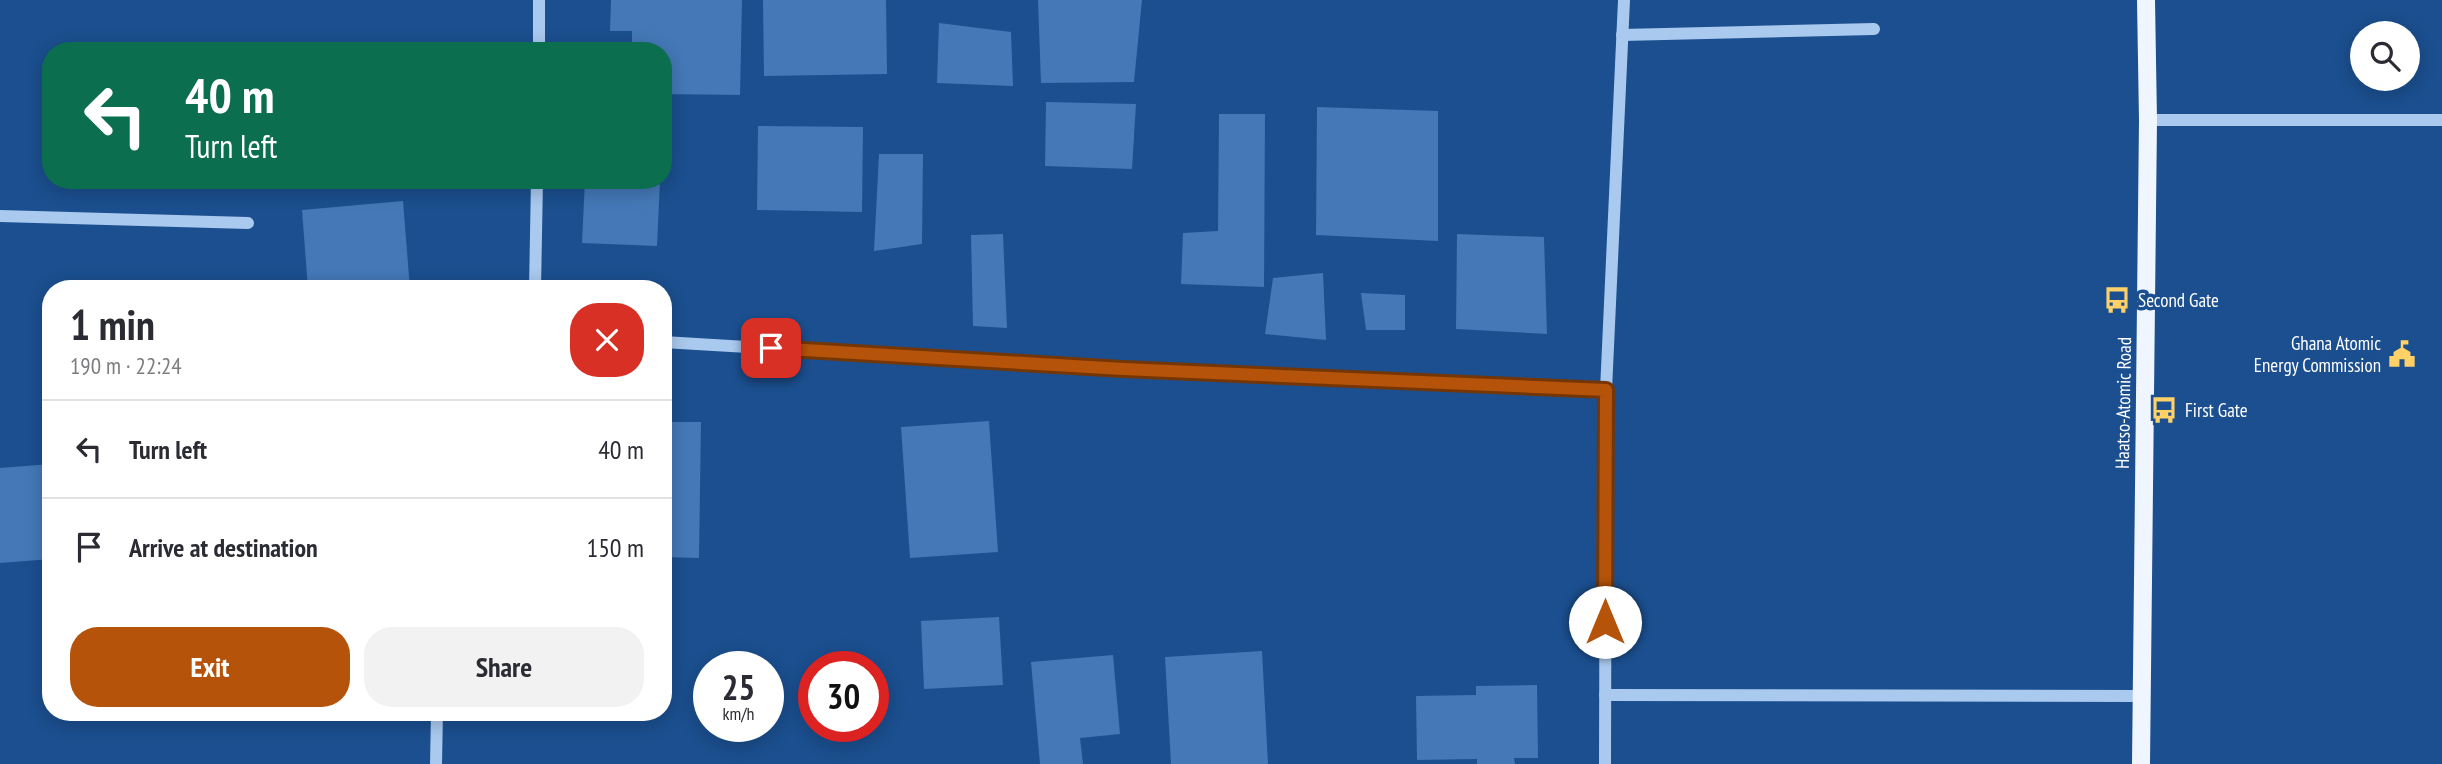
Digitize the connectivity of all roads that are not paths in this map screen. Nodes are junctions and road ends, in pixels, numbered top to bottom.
1 (539, 0) edge
2 (1623, 0) edge
3 (2146, 0) edge
4 (1874, 29) dead end
5 (1622, 35) junction
6 (538, 42) edge
7 (2148, 120) junction
8 (2442, 120) edge
9 (537, 189) edge
10 (0, 216) edge
11 (248, 223) dead end
12 (535, 280) edge
13 (672, 343) edge
14 (1606, 390) junction
15 (1605, 695) junction
16 (2140, 696) junction
17 (437, 721) edge
18 (436, 764) edge
19 (1605, 764) edge
20 (2139, 764) edge

1 - 6 street
2 - 5 street
3 - 7 main road, Haatso-Atomic Road
4 - 5 street
5 - 14 street
7 - 8 street
7 - 16 main road, Haatso-Atomic Road
9 - 12 street
10 - 11 street
13 - 14 street
14 - 15 street
15 - 16 street
15 - 19 street
16 - 20 main road, Haatso-Atomic Road
17 - 18 street

